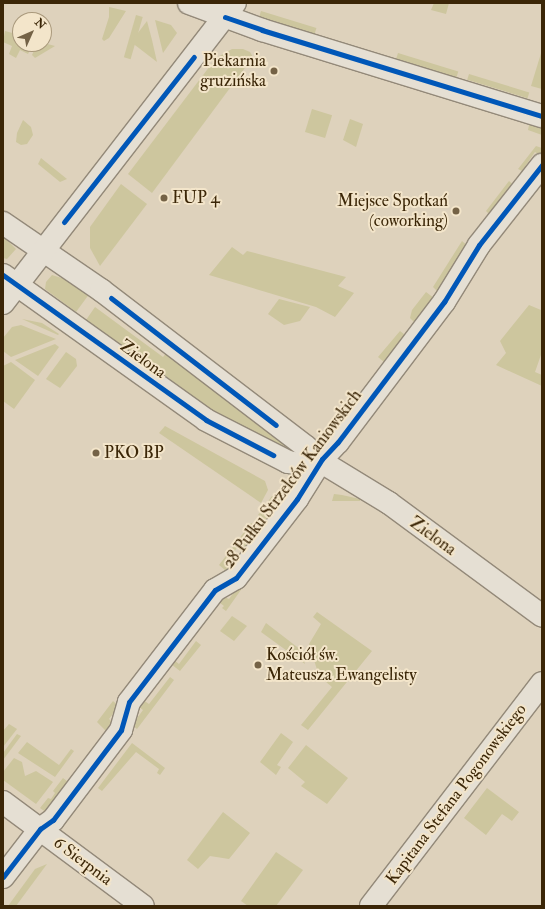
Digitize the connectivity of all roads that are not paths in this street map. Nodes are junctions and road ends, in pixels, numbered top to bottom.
1 (189, 3) edge
2 (230, 10) edge
3 (542, 116) edge
4 (542, 165) edge
5 (3, 223) edge
6 (43, 249) junction
7 (10, 280) edge
8 (3, 303) edge
9 (320, 461) junction
10 (542, 616) edge
11 (542, 683) edge
12 (3, 802) edge
13 (40, 829) junction
14 (3, 877) edge
15 (143, 906) edge
16 (371, 906) edge

1 - 2 street
2 - 3 street
2 - 6 street
4 - 9 street, 28 Pułku Strzelców Kaniowskich
5 - 6 street, Zielona
6 - 7 street
6 - 9 street, Zielona
7 - 8 street
7 - 9 street, Zielona
9 - 10 street, Zielona
9 - 13 street, 28 Pułku Strzelców Kaniowskich
11 - 16 street, Kapitana Stefana Pogonowskiego
12 - 13 street, 6 Sierpnia
13 - 14 street, 28 Pułku Strzelców Kaniowskich
13 - 15 street, 6 Sierpnia

